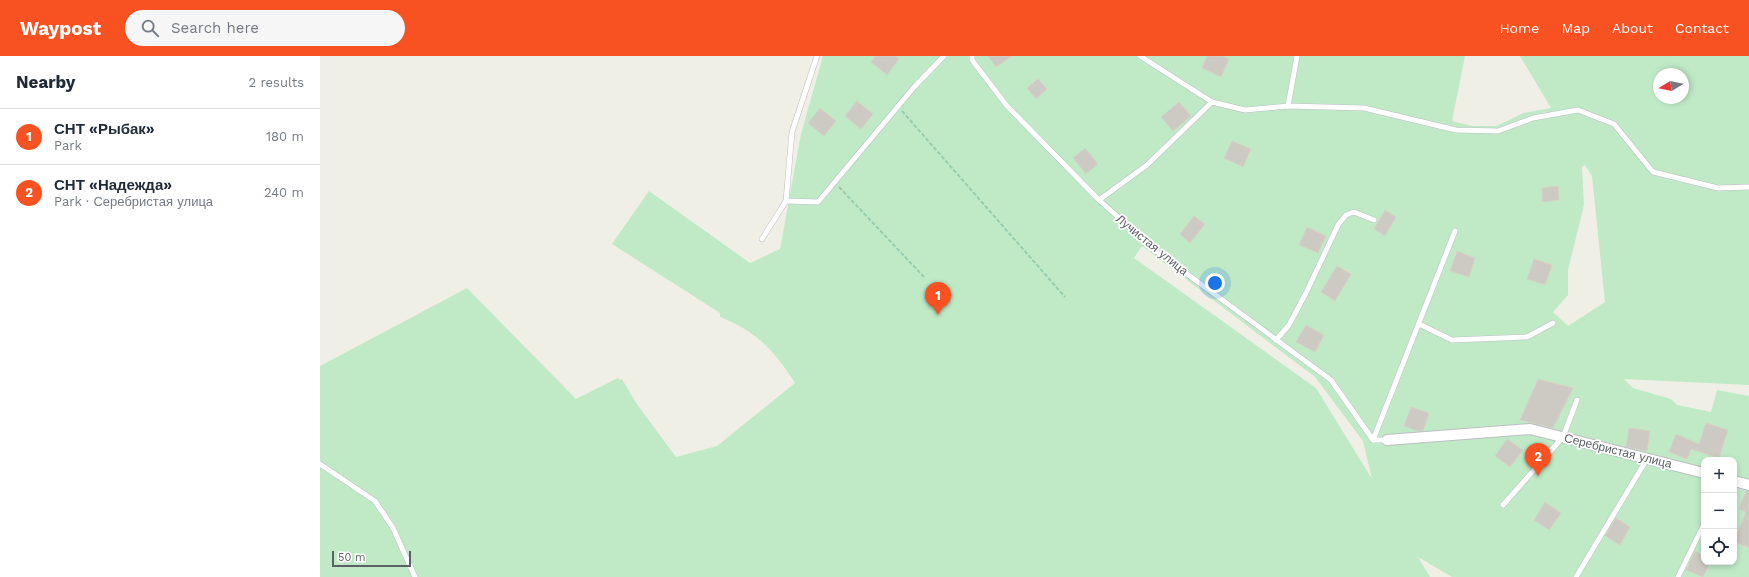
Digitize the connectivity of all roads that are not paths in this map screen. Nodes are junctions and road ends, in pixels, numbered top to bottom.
1 (817, 56) edge
2 (944, 56) edge
3 (972, 56) edge
4 (1140, 56) edge
5 (1297, 56) edge
6 (1212, 102) junction
7 (1288, 106) junction
8 (1749, 187) edge
9 (1099, 200) junction
10 (786, 201) junction
11 (1374, 220) dead end
12 (1455, 231) dead end
13 (762, 239) dead end
14 (1553, 323) dead end
15 (1419, 324) junction
16 (1276, 340) junction
17 (1577, 400) dead end
18 (1563, 437) junction
19 (1374, 440) junction
20 (1388, 440) joint
21 (1647, 459) junction
22 (320, 464) edge
23 (1701, 472) edge
24 (1737, 482) edge
25 (1749, 485) edge
26 (1503, 505) dead end
27 (1702, 529) edge
28 (415, 577) edge
29 (1576, 577) edge
30 (1678, 577) edge

1 - 10 lane
2 - 10 lane
3 - 9 lane, Лучистая улица
4 - 6 lane
5 - 7 lane
6 - 7 lane
6 - 9 lane
7 - 8 lane
9 - 16 lane, Лучистая улица
10 - 13 lane
11 - 16 lane
12 - 15 lane
14 - 15 lane
15 - 19 lane
16 - 19 lane, Лучистая улица
17 - 18 lane
18 - 20 street, Серебристая улица
18 - 21 street, Серебристая улица
18 - 26 lane
19 - 20 lane
21 - 23 street, Серебристая улица
21 - 29 lane
22 - 28 lane
24 - 25 street
27 - 30 lane

